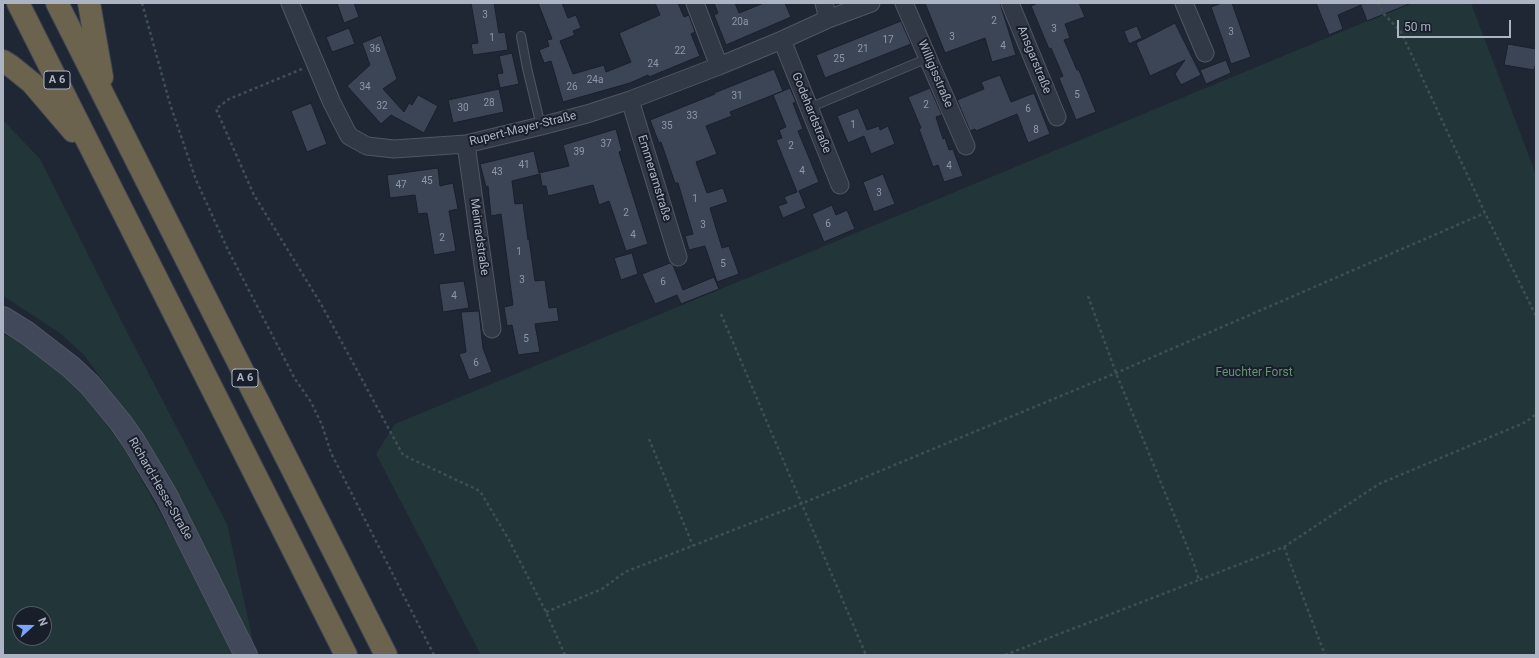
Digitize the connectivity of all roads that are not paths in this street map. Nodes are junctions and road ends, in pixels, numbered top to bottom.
1 (18, 3) edge
2 (57, 3) edge
3 (89, 3) edge
4 (290, 3) edge
5 (695, 3) edge
6 (871, 3) edge
7 (904, 3) edge
8 (1010, 3) edge
9 (1184, 3) edge
10 (826, 11) edge
11 (521, 36) dead end
12 (782, 40) junction
13 (1205, 53) dead end
14 (928, 58) junction
15 (3, 61) edge
16 (719, 66) junction
17 (106, 100) junction
18 (630, 100) junction
19 (809, 108) junction
20 (1057, 117) dead end
21 (541, 126) junction
22 (466, 144) junction
23 (966, 146) dead end
24 (95, 158) junction
25 (840, 185) dead end
26 (678, 256) dead end
27 (3, 318) edge
28 (492, 329) dead end
29 (246, 655) edge
30 (346, 655) edge
31 (386, 655) edge

1 - 24 highway, A 6
2 - 17 highway, A 6
3 - 17 highway
4 - 22 street, Rupert-Mayer-Straße
5 - 16 street
6 - 10 street, Rupert-Mayer-Straße
7 - 14 street, Willigisstraße
8 - 20 street, Ansgarstraße
9 - 13 street
10 - 12 street, Rupert-Mayer-Straße
11 - 21 lane
12 - 16 street, Rupert-Mayer-Straße
12 - 19 street, Godehardstraße
14 - 19 lane
14 - 23 street, Willigisstraße
15 - 24 highway
16 - 18 street, Rupert-Mayer-Straße
17 - 31 highway, A 6
18 - 21 street, Rupert-Mayer-Straße
18 - 26 street, Emmeramstraße
19 - 25 street, Godehardstraße
21 - 22 street, Rupert-Mayer-Straße
22 - 28 street, Meinradstraße
24 - 30 highway, A 6
27 - 29 street, Richard-Hesse-Straße

